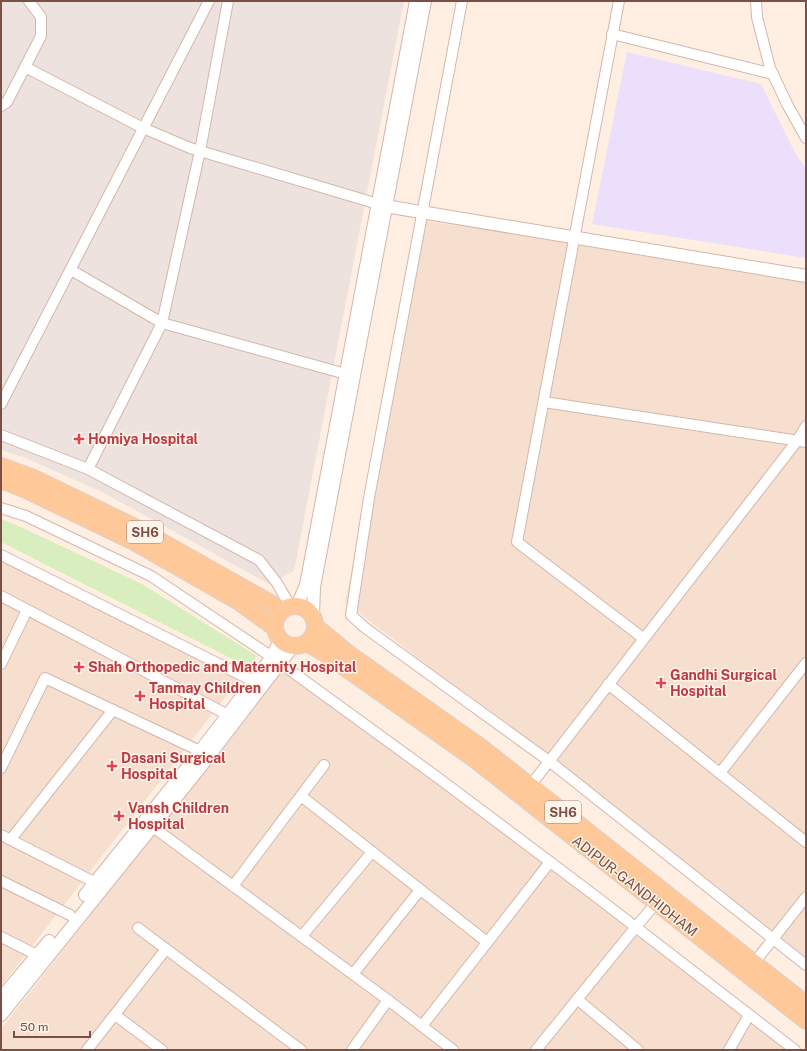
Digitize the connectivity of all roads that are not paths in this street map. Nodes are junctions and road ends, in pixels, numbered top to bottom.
1 (29, 1) edge
2 (209, 1) edge
3 (228, 1) edge
4 (416, 1) edge
5 (425, 1) edge
6 (462, 1) edge
7 (619, 1) edge
8 (756, 1) edge
9 (612, 34) junction
10 (25, 67) junction
11 (773, 74) junction
12 (1, 106) edge
13 (144, 128) junction
14 (806, 138) edge
15 (200, 151) junction
16 (382, 205) junction
17 (423, 212) junction
18 (574, 237) junction
19 (71, 270) junction
20 (806, 276) edge
21 (162, 323) junction
22 (346, 374) junction
23 (544, 402) junction
24 (1, 404) edge
25 (806, 426) edge
26 (1, 434) edge
27 (802, 442) edge
28 (1, 466) edge
29 (88, 469) junction
30 (1, 480) edge
31 (1, 508) edge
32 (1, 555) edge
33 (1, 596) edge
34 (290, 607) junction
35 (27, 610) junction
36 (314, 621) junction
37 (644, 638) junction
38 (289, 639) junction
39 (276, 660) junction
40 (806, 663) edge
41 (1, 664) edge
42 (253, 681) junction
43 (608, 684) junction
44 (113, 710) junction
45 (228, 715) junction
46 (200, 752) junction
47 (549, 761) junction
48 (324, 765) dead end
49 (1, 768) edge
50 (720, 773) junction
51 (530, 786) junction
52 (300, 796) junction
53 (148, 824) junction
54 (1, 834) edge
55 (11, 839) junction
56 (806, 842) edge
57 (372, 852) junction
58 (550, 862) junction
59 (1, 881) edge
60 (96, 883) junction
61 (233, 886) junction
62 (420, 890) junction
63 (806, 897) edge
64 (656, 903) junction
65 (70, 915) junction
66 (138, 928) dead end
67 (635, 928) junction
68 (302, 936) junction
69 (1, 937) edge
70 (773, 939) junction
71 (487, 942) junction
72 (166, 950) junction
73 (37, 955) junction
74 (754, 963) junction
75 (806, 965) edge
76 (353, 974) junction
77 (3, 992) edge
78 (577, 999) junction
79 (388, 1000) junction
80 (806, 1004) edge
81 (1, 1015) edge
82 (115, 1015) junction
83 (749, 1015) junction
84 (806, 1021) edge
85 (422, 1026) junction
86 (87, 1050) edge
87 (162, 1050) edge
88 (301, 1050) edge
89 (352, 1050) edge
90 (453, 1050) edge
91 (536, 1050) edge
92 (638, 1050) edge
93 (729, 1050) edge
94 (795, 1050) edge

1 - 10 street
2 - 13 street
3 - 15 street
4 - 16 street
5 - 16 street
6 - 17 street
7 - 9 street
8 - 11 street
9 - 11 street
9 - 18 street
10 - 12 street
10 - 13 street
11 - 14 street
13 - 15 street
13 - 19 street
15 - 16 street
15 - 21 street
16 - 17 street
16 - 22 street
16 - 36 street
17 - 18 street
17 - 47 street
18 - 20 street
18 - 23 street
19 - 21 street
19 - 24 street
21 - 22 street
21 - 29 street
22 - 34 street
23 - 27 street
23 - 37 street
25 - 27 street
26 - 29 street
27 - 37 street
28 - 34 main road, SH6
29 - 34 street
30 - 38 main road, SH6
31 - 39 street
32 - 42 street
33 - 35 street
34 - 36 main road, SH6
34 - 38 main road
35 - 41 street
35 - 45 street
36 - 38 main road
36 - 51 main road, SH6
37 - 43 street
38 - 39 street
38 - 64 main road, ADIPUR-GANDHIDHAM / SH6
39 - 42 street
39 - 53 street
39 - 58 street
40 - 50 street
42 - 45 street
43 - 47 street
43 - 50 street
44 - 46 street
44 - 49 street
44 - 55 street
45 - 46 street
46 - 53 street
47 - 51 street
47 - 70 street
48 - 52 street
50 - 56 street
51 - 74 main road, SH6
52 - 57 street
52 - 61 street
53 - 60 street
53 - 61 street
53 - 81 street
54 - 55 street
55 - 60 street
57 - 62 street
57 - 68 street
58 - 67 street
58 - 71 street
59 - 65 street
60 - 65 street
61 - 68 street
62 - 71 street
62 - 76 street
63 - 70 street
64 - 67 street
64 - 84 main road, ADIPUR-GANDHIDHAM / SH6
65 - 73 street
66 - 72 street
67 - 78 street
67 - 83 street
68 - 76 street
69 - 73 street
70 - 74 street
70 - 75 street
71 - 85 street
72 - 82 street
72 - 88 street
73 - 77 street
74 - 80 main road, SH6
76 - 79 street
78 - 91 street
78 - 92 street
79 - 85 street
79 - 89 street
82 - 86 street
82 - 87 street
83 - 93 street
83 - 94 street
85 - 90 street

